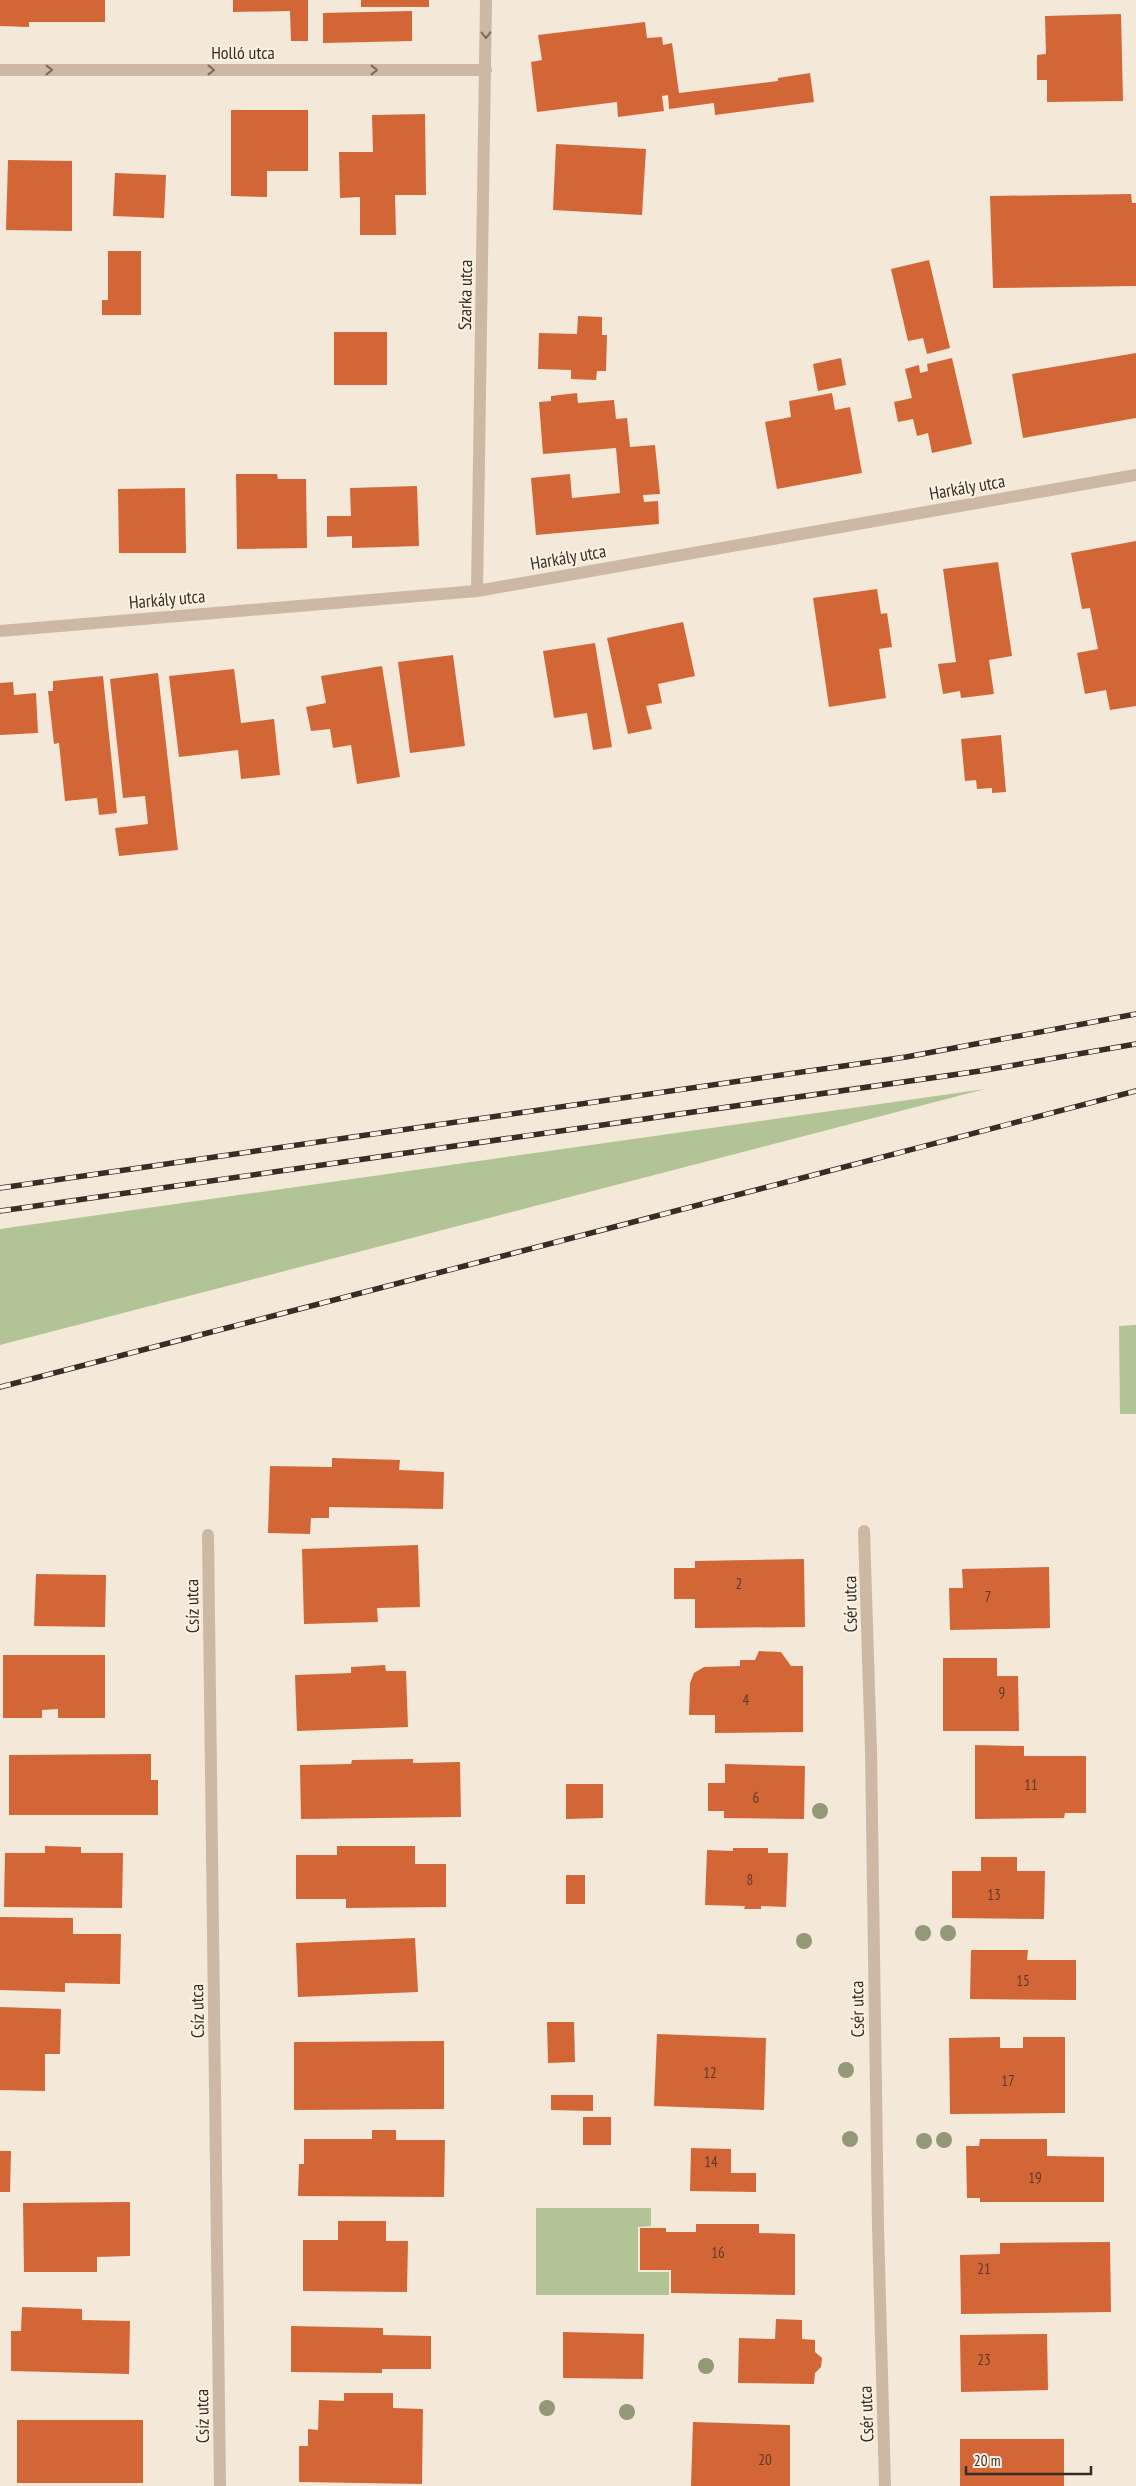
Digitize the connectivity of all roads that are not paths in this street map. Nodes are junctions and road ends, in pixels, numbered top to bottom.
1 (486, 0) edge
2 (0, 70) edge
3 (486, 70) junction
4 (1136, 475) edge
5 (477, 591) junction
6 (0, 631) edge
7 (864, 1531) dead end
8 (208, 1535) dead end
9 (220, 2486) edge
10 (886, 2486) edge

1 -> 3 street, Szarka utca
2 -> 3 street, Holló utca
3 - 5 street, Szarka utca
4 - 5 street, Harkály utca
5 - 6 street, Harkály utca
7 - 10 street, Csér utca
8 - 9 street, Csíz utca

